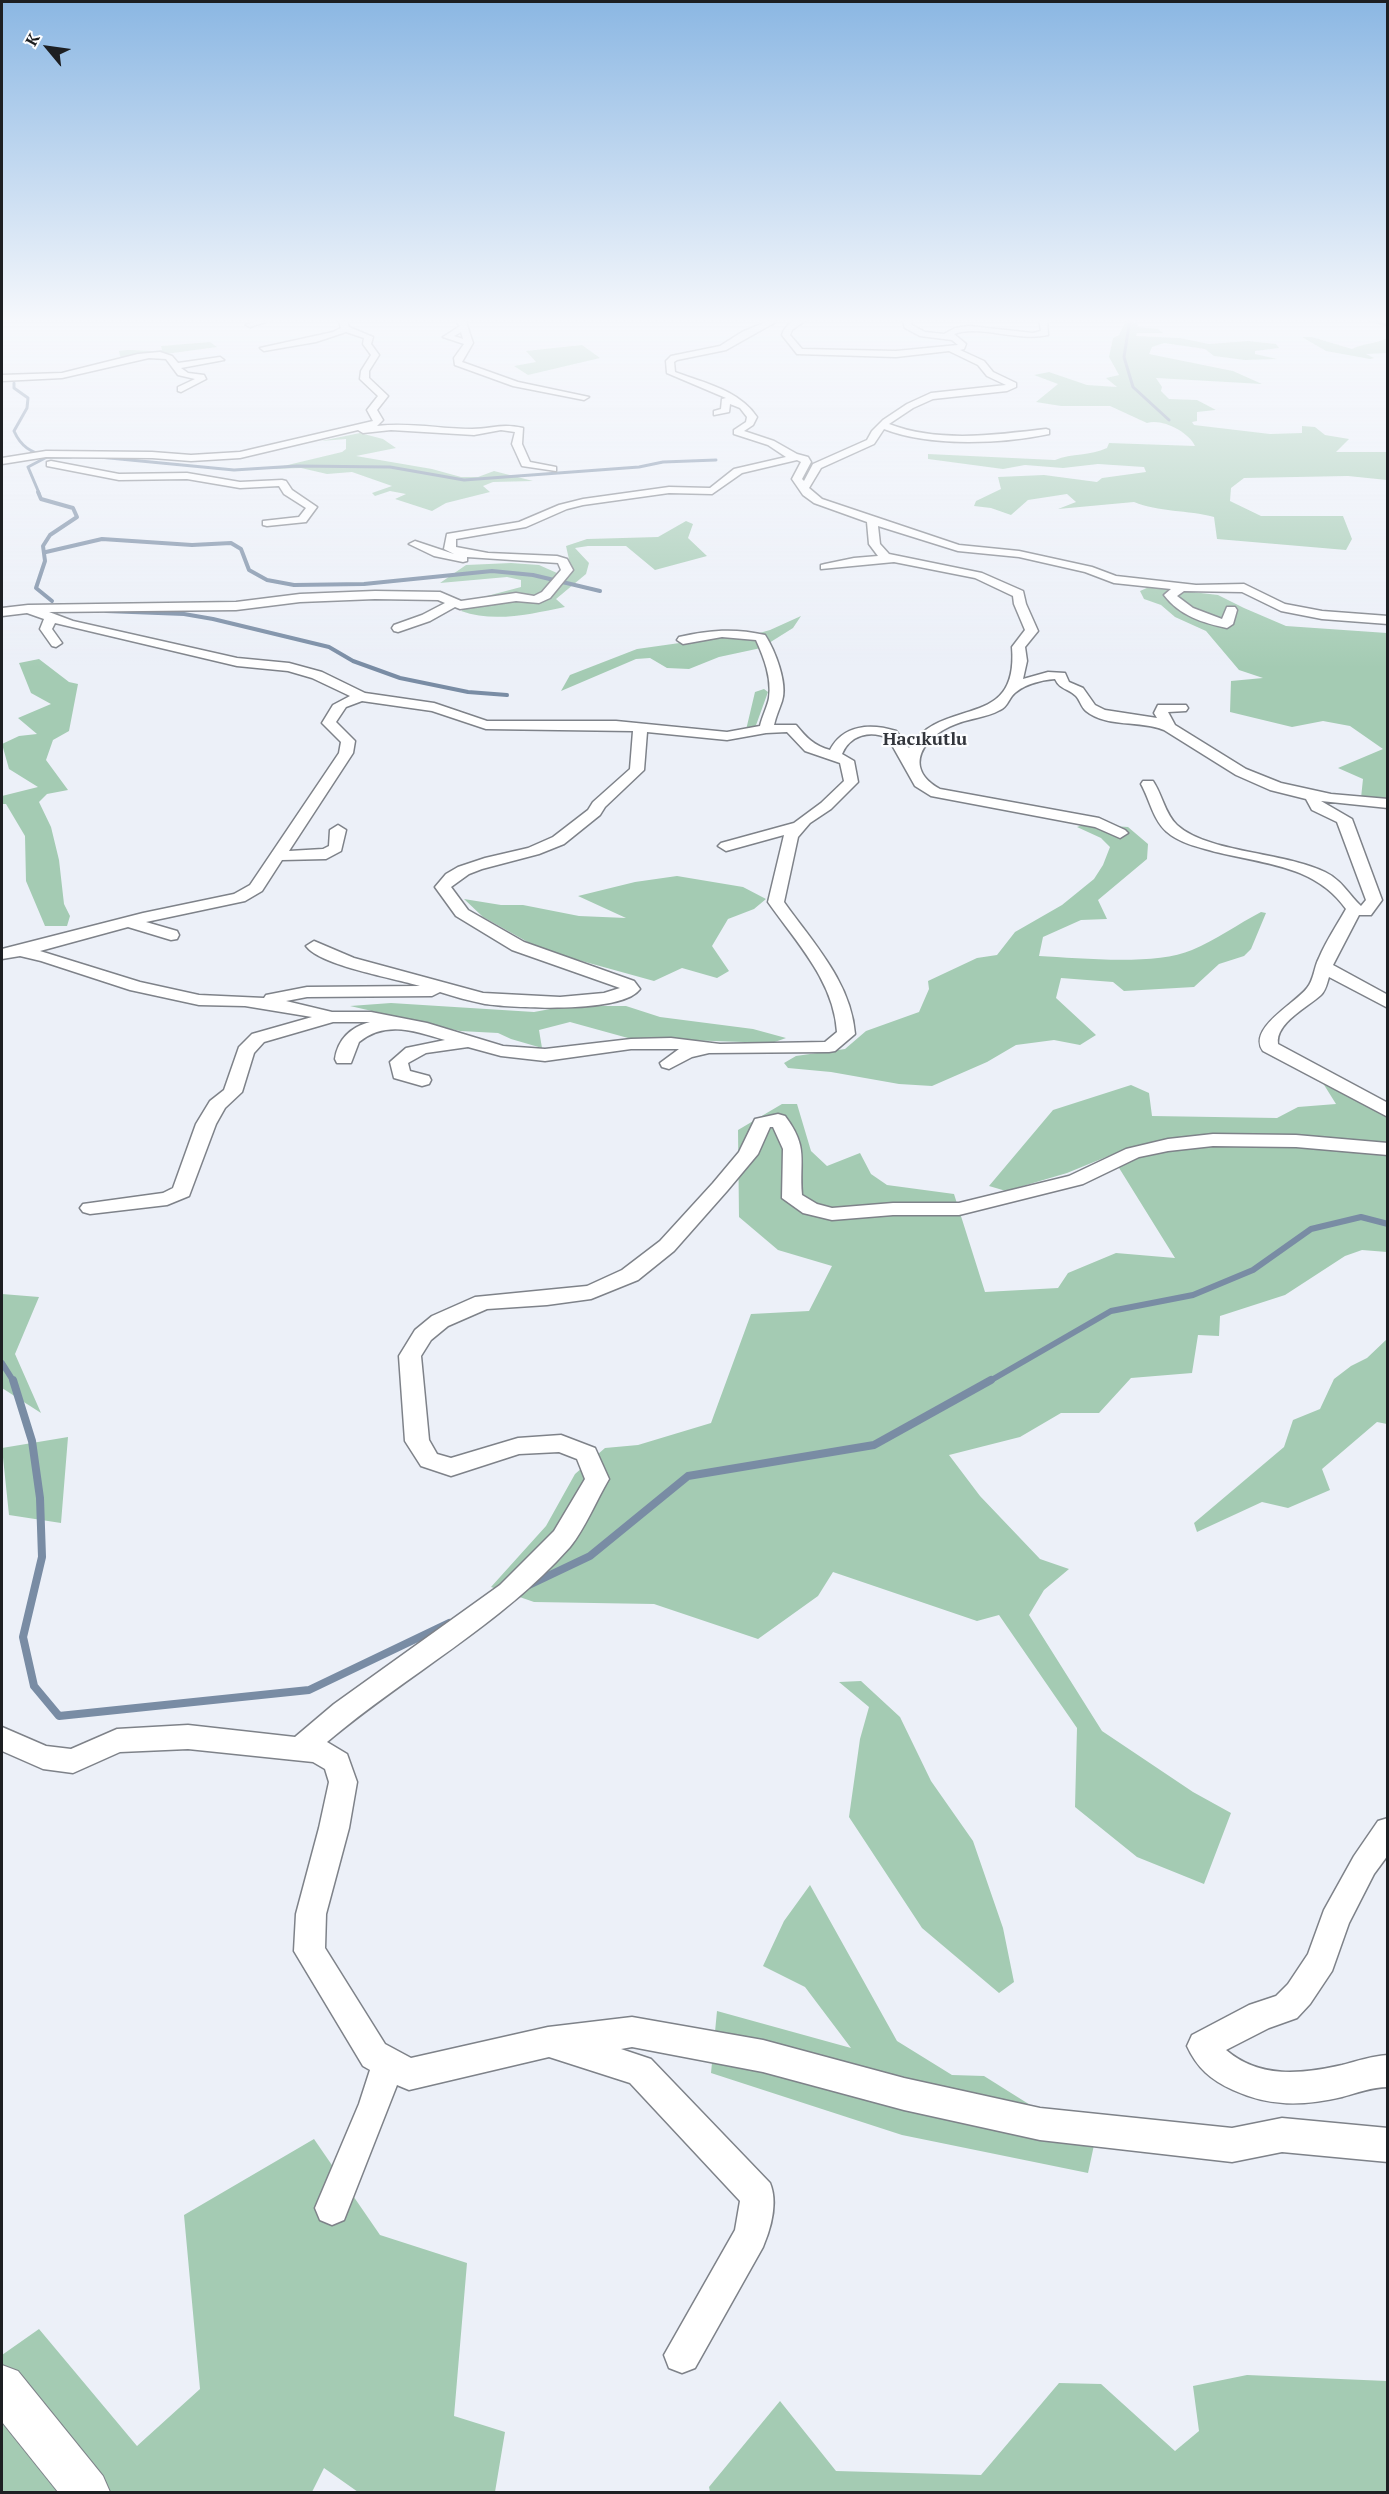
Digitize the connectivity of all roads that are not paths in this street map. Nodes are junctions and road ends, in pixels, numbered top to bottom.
1 (328, 435) edge
2 (519, 435) edge
3 (747, 435) edge
4 (874, 435) edge
5 (915, 435) edge
6 (1016, 435) edge
7 (18, 458) junction
8 (794, 458) junction
9 (2, 461) edge
10 (552, 469) dead end
11 (691, 482) dead end
12 (804, 488) junction
13 (676, 490) junction
14 (711, 491) junction
15 (660, 502) dead end
16 (872, 520) junction
17 (267, 523) dead end
18 (415, 544) dead end
19 (496, 557) junction
20 (893, 559) junction
21 (825, 567) dead end
22 (1088, 569) junction
23 (1243, 577) dead end
24 (1181, 588) junction
25 (134, 594) dead end
26 (453, 603) junction
27 (137, 607) junction
28 (28, 609) junction
29 (1231, 610) dead end
30 (2, 612) edge
31 (53, 618) junction
32 (1388, 620) edge
33 (398, 628) dead end
34 (683, 640) dead end
35 (56, 643) dead end
36 (1009, 692) junction
37 (362, 697) junction
38 (1181, 708) dead end
39 (640, 727) junction
40 (1170, 728) junction
41 (766, 729) junction
42 (835, 754) junction
43 (911, 767) junction
44 (1148, 784) dead end
45 (1318, 796) junction
46 (1388, 804) edge
47 (800, 826) junction
48 (338, 830) dead end
49 (1120, 833) dead end
50 (726, 846) dead end
51 (276, 856) junction
52 (1354, 909) junction
53 (128, 922) junction
54 (171, 935) dead end
55 (314, 946) dead end
56 (20, 951) junction
57 (2, 954) edge
58 (1324, 967) junction
59 (447, 991) junction
60 (254, 1003) junction
61 (1388, 1003) edge
62 (332, 1017) junction
63 (400, 1023) junction
64 (477, 1043) junction
65 (710, 1047) junction
66 (344, 1059) dead end
67 (669, 1063) dead end
68 (422, 1080) dead end
69 (1388, 1111) edge
70 (1388, 1149) edge
71 (90, 1208) dead end
72 (2, 1738) edge
73 (300, 1749) junction
74 (1388, 1830) edge
75 (548, 2042) junction
76 (388, 2063) junction
77 (1388, 2072) edge
78 (1388, 2145) edge
79 (332, 2208) dead end
80 (682, 2355) dead end
81 (2, 2387) edge
82 (87, 2493) edge

1 - 7 street
2 - 10 street
3 - 8 street
4 - 12 street
5 - 6 street
7 - 9 street
7 - 17 street
8 - 12 street
8 - 14 street
11 - 13 street
12 - 16 street
13 - 14 street
13 - 19 street
14 - 15 street
16 - 20 street
16 - 22 street
18 - 19 street
19 - 26 street
20 - 21 street
20 - 36 street
22 - 23 street
22 - 24 street
24 - 29 street
24 - 32 street
25 - 27 street
26 - 27 street
26 - 33 street
27 - 28 street
28 - 30 street
28 - 31 street
31 - 35 street
31 - 37 street
34 - 41 street
36 - 40 street
36 - 43 street
37 - 39 street
37 - 51 street
38 - 40 street
39 - 41 street
39 - 59 street
40 - 45 street
41 - 42 street
42 - 43 street
42 - 47 street
43 - 49 street
44 - 52 street
45 - 46 street
45 - 52 street
47 - 50 street
47 - 65 street
48 - 51 street
51 - 53 street
52 - 58 street
53 - 54 street
53 - 56 street
55 - 59 street
56 - 57 street
56 - 60 street
58 - 61 street
58 - 69 street
59 - 60 street
60 - 62 street
62 - 63 street
62 - 71 street
63 - 64 street
63 - 66 street
64 - 65 street
64 - 68 street
65 - 67 street
70 - 73 street
72 - 73 street
73 - 76 street
74 - 77 street
75 - 76 street
75 - 78 street
75 - 80 street
76 - 79 street
81 - 82 street

